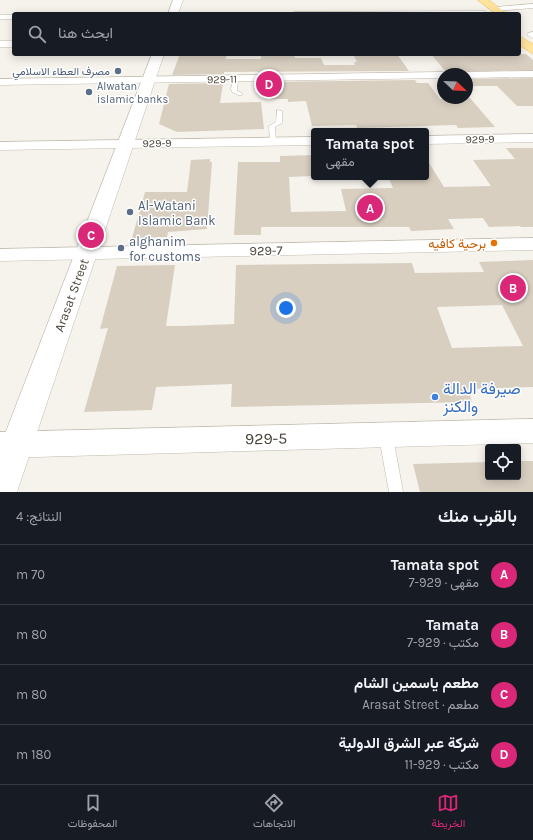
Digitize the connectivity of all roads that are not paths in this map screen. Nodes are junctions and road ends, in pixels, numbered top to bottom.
1 (178, 0) edge
2 (483, 0) edge
3 (472, 4) dead end
4 (533, 6) edge
5 (174, 12) edge
6 (482, 12) edge
7 (499, 12) edge
8 (0, 17) edge
9 (12, 17) edge
10 (528, 35) edge
11 (0, 44) edge
12 (12, 44) edge
13 (533, 50) edge
14 (157, 56) edge
15 (533, 74) edge
16 (437, 75) edge
17 (473, 75) edge
18 (235, 79) junction
19 (149, 80) junction
20 (0, 82) edge
21 (240, 94) dead end
22 (279, 111) dead end
23 (533, 138) edge
24 (429, 140) edge
25 (311, 141) edge
26 (273, 142) junction
27 (126, 144) junction
28 (0, 146) edge
29 (533, 244) edge
30 (86, 253) junction
31 (0, 255) edge
32 (533, 432) edge
33 (386, 435) junction
34 (8, 445) edge
35 (0, 492) edge
36 (396, 492) edge

1 - 5 street
2 - 7 main road
3 - 6 main road
4 - 7 street
8 - 9 street
10 - 13 main road
11 - 12 street
14 - 19 street, Arasat Street
15 - 17 street
16 - 18 street, 929-11
18 - 19 street, 929-11
18 - 21 lane
19 - 20 street, 929-11
19 - 27 street, Arasat Street
22 - 26 lane
23 - 24 street, 929-9
25 - 26 street, 929-9
26 - 27 street, 929-9
27 - 28 street, 929-9
27 - 30 street, Arasat Street
29 - 30 street, 929-7
30 - 31 street, 929-7
30 - 34 street, Arasat Street
32 - 33 street, 929-5
33 - 34 street, 929-5
33 - 36 lane
34 - 35 street, Arasat Street

